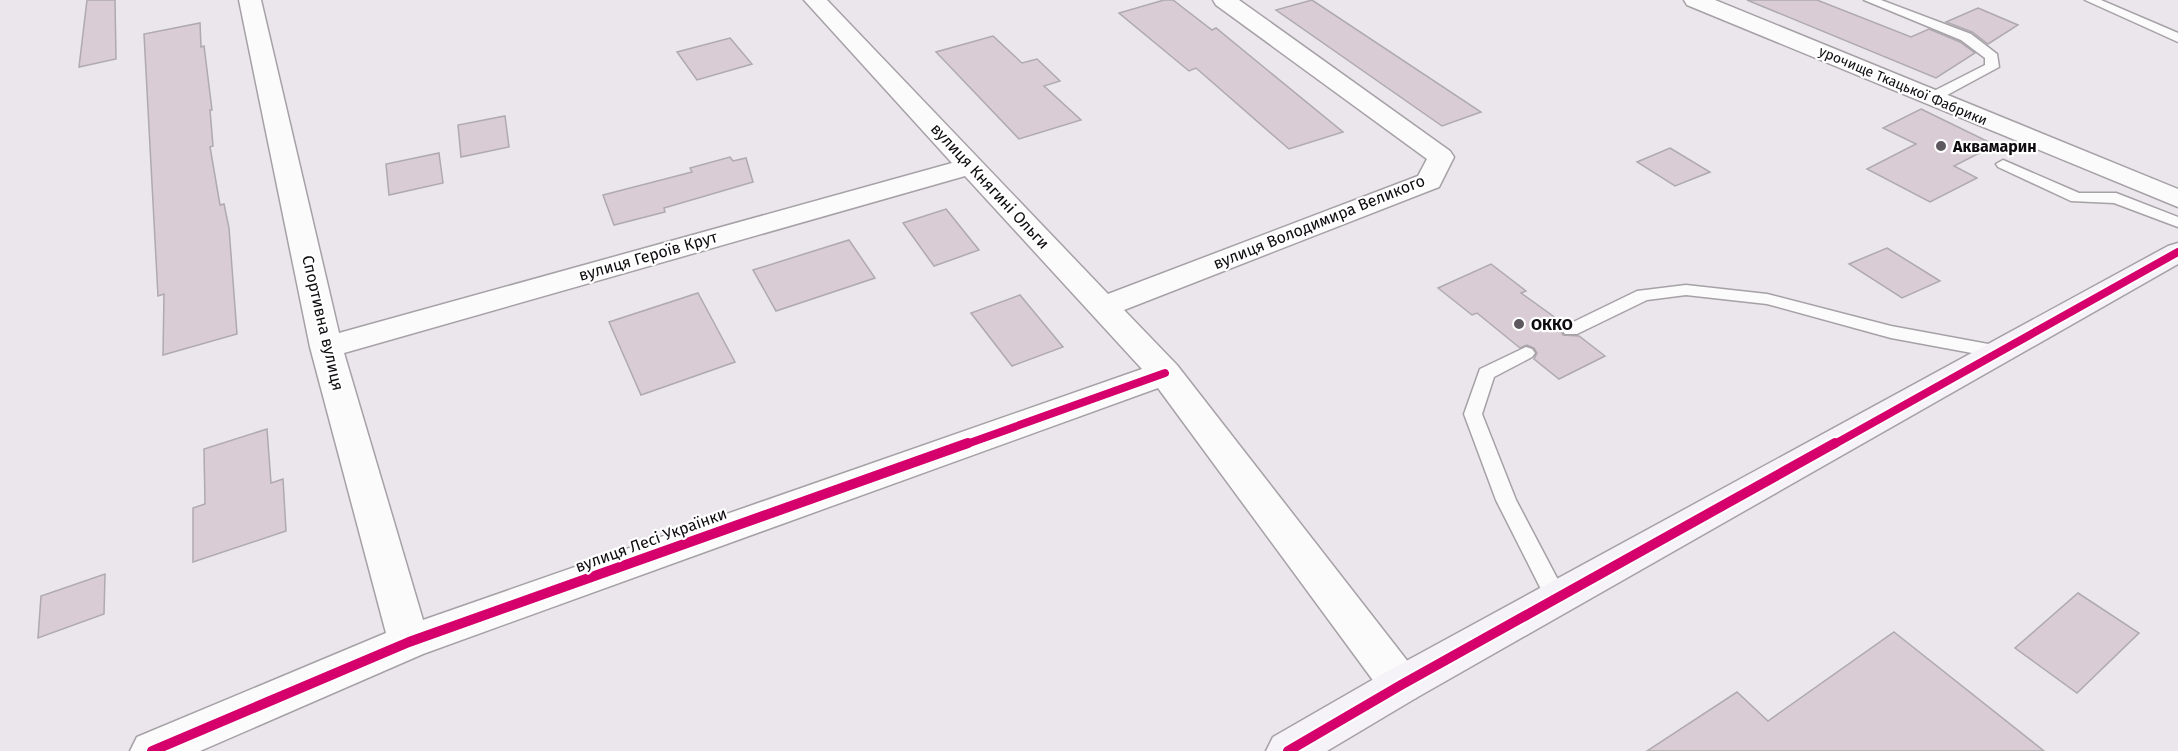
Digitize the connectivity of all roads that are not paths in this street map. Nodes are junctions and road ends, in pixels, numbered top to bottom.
1 (250, 0) edge
2 (815, 0) edge
3 (1224, 0) edge
4 (1695, 0) edge
5 (1870, 0) edge
6 (2091, 0) edge
7 (2178, 38) edge
8 (1931, 98) junction
9 (2003, 164) dead end
10 (971, 166) junction
11 (2178, 199) edge
12 (2178, 222) edge
13 (2178, 252) edge
14 (1103, 307) junction
15 (1571, 330) dead end
16 (326, 347) junction
17 (1999, 352) junction
18 (1526, 353) dead end
19 (1165, 373) junction
20 (1557, 599) junction
21 (409, 642) junction
22 (1401, 685) junction
23 (153, 751) edge
24 (1288, 751) edge

1 - 16 street, Спортивна вулиця
2 - 10 street, вулиця Княгині Ольги
3 - 14 street, вулиця Володимира Великого
4 - 8 street, урочище Ткацької Фабрики
5 - 8 lane
6 - 7 lane
8 - 11 street, урочище Ткацької Фабрики
9 - 12 lane
10 - 14 street, вулиця Княгині Ольги
10 - 16 street, вулиця Героїв Крут
13 - 17 main road
14 - 19 street, вулиця Княгині Ольги
15 - 17 lane
16 - 21 street, Спортивна вулиця
17 - 20 main road
18 - 20 lane
19 - 21 street, вулиця Лесі Українки
19 - 22 street, вулиця Княгині Ольги
20 - 22 main road
21 - 23 street, вулиця Лесі Українки
22 - 24 main road

